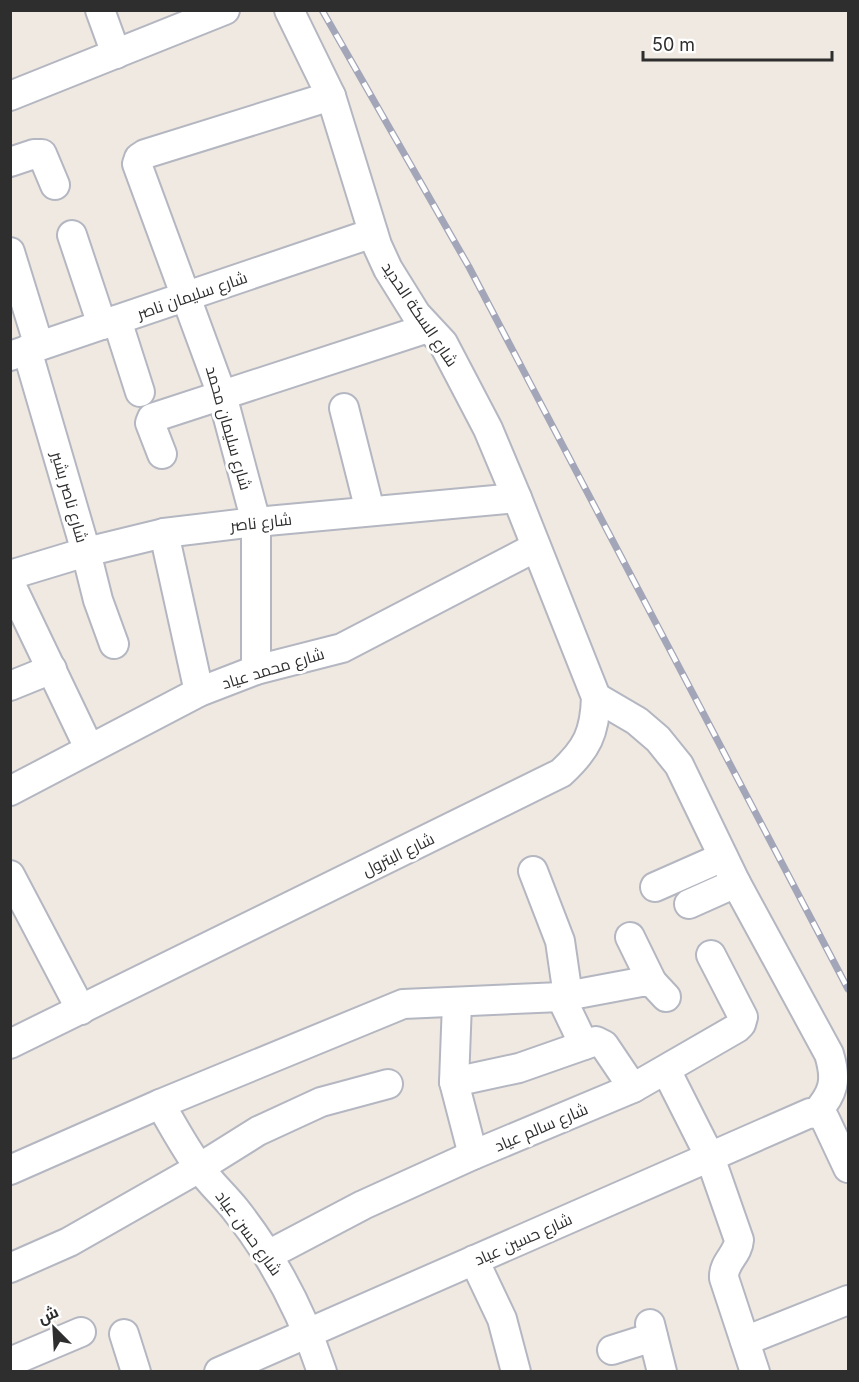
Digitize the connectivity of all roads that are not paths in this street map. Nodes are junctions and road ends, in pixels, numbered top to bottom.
1 (100, 10) edge
2 (225, 10) edge
3 (289, 10) edge
4 (116, 54) junction
5 (10, 96) edge
6 (331, 96) junction
7 (10, 162) edge
8 (55, 185) dead end
9 (373, 233) junction
10 (72, 235) dead end
11 (10, 252) edge
12 (186, 298) junction
13 (109, 323) junction
14 (428, 327) junction
15 (25, 351) edge
16 (140, 392) dead end
17 (222, 395) junction
18 (344, 408) dead end
19 (162, 454) dead end
20 (518, 498) junction
21 (370, 511) junction
22 (256, 522) junction
23 (164, 533) junction
24 (536, 547) junction
25 (86, 552) junction
26 (10, 575) edge
27 (10, 583) edge
28 (114, 644) dead end
29 (52, 669) junction
30 (256, 670) junction
31 (10, 686) edge
32 (199, 692) junction
33 (596, 697) junction
34 (89, 748) junction
35 (10, 791) edge
36 (723, 857) junction
37 (533, 871) dead end
38 (10, 875) edge
39 (736, 883) junction
40 (655, 887) dead end
41 (689, 904) dead end
42 (630, 937) dead end
43 (711, 955) dead end
44 (565, 997) junction
45 (457, 1003) junction
46 (81, 1010) junction
47 (10, 1044) edge
48 (584, 1045) junction
49 (666, 1070) junction
50 (454, 1082) junction
51 (388, 1084) dead end
52 (633, 1088) junction
53 (160, 1104) junction
54 (820, 1116) junction
55 (473, 1155) junction
56 (710, 1157) junction
57 (199, 1168) junction
58 (849, 1168) edge
59 (10, 1170) edge
60 (268, 1255) junction
61 (474, 1260) junction
62 (10, 1268) edge
63 (849, 1300) edge
64 (81, 1332) dead end
65 (309, 1332) junction
66 (124, 1335) dead end
67 (744, 1341) junction
68 (612, 1350) dead end
69 (10, 1362) edge
70 (136, 1371) edge
71 (219, 1371) edge
72 (322, 1371) edge
73 (516, 1371) edge
74 (662, 1371) edge
75 (755, 1371) edge

1 - 4 street
2 - 4 street
3 - 6 street, شارع السكة الحديد
4 - 5 street
6 - 9 street, شارع السكة الحديد
6 - 12 street, شارع سليمان محمد
7 - 8 street
9 - 12 street, شارع سليمان ناصر
9 - 14 street, شارع السكة الحديد
10 - 13 street
11 - 15 street, شارع ناصر بشير
12 - 13 street, شارع سليمان ناصر
12 - 17 street, شارع سليمان محمد
13 - 15 street, شارع سليمان ناصر
13 - 16 street
14 - 17 street
14 - 20 street, شارع السكة الحديد
15 - 25 street, شارع ناصر بشير
17 - 19 street
17 - 22 street, شارع سليمان محمد
18 - 21 street
20 - 21 street, شارع ناصر
20 - 24 street, شارع السكة الحديد
21 - 22 street, شارع ناصر
22 - 23 street, شارع ناصر
22 - 30 street, شارع سليمان محمد
23 - 25 street, شارع ناصر
23 - 32 street
24 - 30 street, شارع محمد عياد
24 - 33 street, شارع البترول
25 - 26 street, شارع ناصر
25 - 28 street, شارع ناصر بشير
27 - 29 street
29 - 31 street
29 - 34 street
30 - 32 street, شارع محمد عياد
32 - 34 street, شارع محمد عياد
33 - 36 street
33 - 46 street, شارع البترول
34 - 35 street, شارع محمد عياد
36 - 39 street
36 - 40 street
37 - 44 street
38 - 46 street
39 - 41 street
39 - 54 street
42 - 44 street
43 - 49 street, شارع سالم عياد
44 - 45 street
44 - 48 street
45 - 50 street
45 - 53 street
46 - 47 street, شارع البترول
48 - 50 street
48 - 52 street
49 - 52 street, شارع سالم عياد
49 - 56 street
50 - 55 street
51 - 57 street
52 - 55 street, شارع سالم عياد
53 - 57 street, شارع حسن عياد
53 - 59 street
54 - 56 street, شارع حسين عياد
54 - 58 street
55 - 60 street, شارع سالم عياد
56 - 61 street, شارع حسين عياد
56 - 67 street
57 - 60 street, شارع حسن عياد
57 - 62 street
60 - 65 street, شارع حسن عياد
61 - 65 street, شارع حسين عياد
61 - 73 street
63 - 67 street
64 - 69 street
65 - 71 street, شارع حسين عياد
65 - 72 street, شارع حسن عياد
66 - 70 street
67 - 75 street
68 - 74 street

